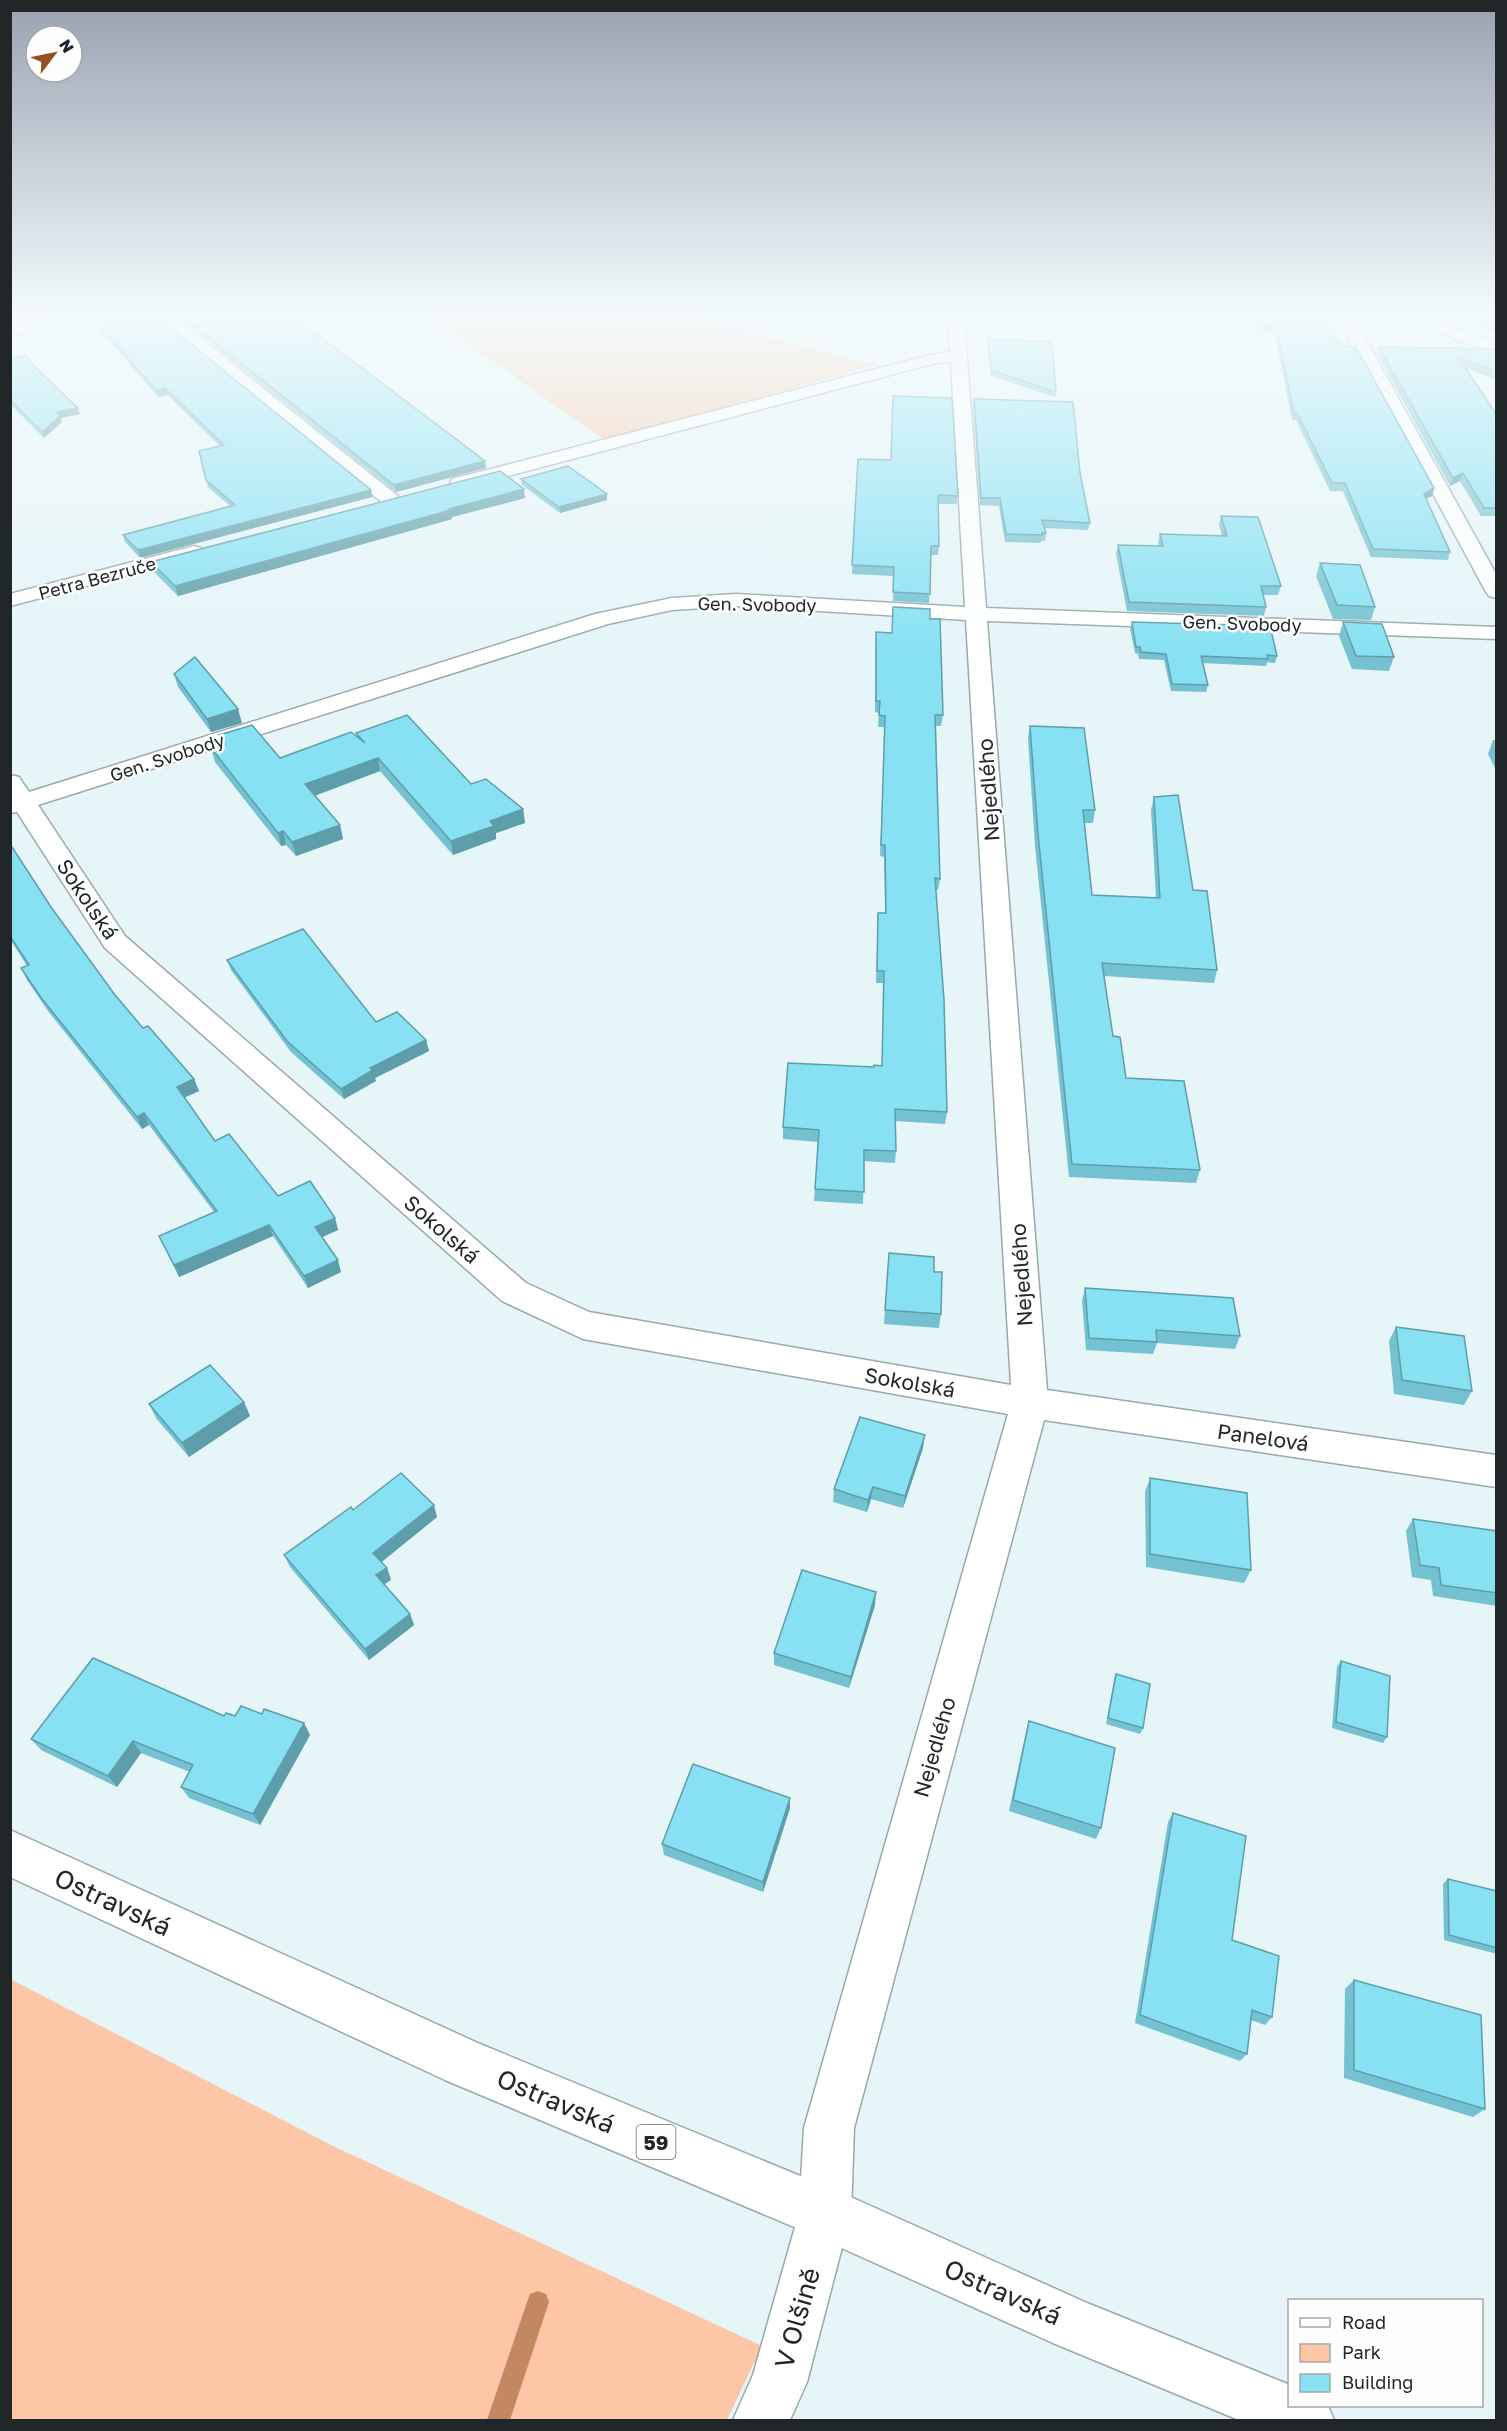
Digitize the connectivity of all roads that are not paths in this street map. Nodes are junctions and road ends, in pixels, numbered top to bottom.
1 (301, 424) edge
2 (681, 424) edge
3 (963, 424) edge
4 (1405, 424) edge
5 (437, 488) edge
6 (368, 506) edge
7 (218, 546) edge
8 (1497, 592) edge
9 (10, 600) edge
10 (975, 614) junction
11 (1497, 633) edge
12 (15, 797) edge
13 (1030, 1403) junction
14 (1497, 1472) edge
15 (10, 1853) edge
16 (825, 2213) junction
17 (761, 2421) edge
18 (1306, 2421) edge

1 - 6 street
2 - 5 street
3 - 10 street, Nejedlého
4 - 8 street
7 - 9 street, Petra Bezruče
10 - 11 street, Gen. Svobody
10 - 12 street, Gen. Svobody
10 - 13 street, Nejedlého
12 - 13 street, Sokolská
13 - 14 street, Panelová
13 - 16 street, Nejedlého
15 - 16 street, Ostravská / 59
16 - 17 street, V Olšině
16 - 18 street, Ostravská / 59

